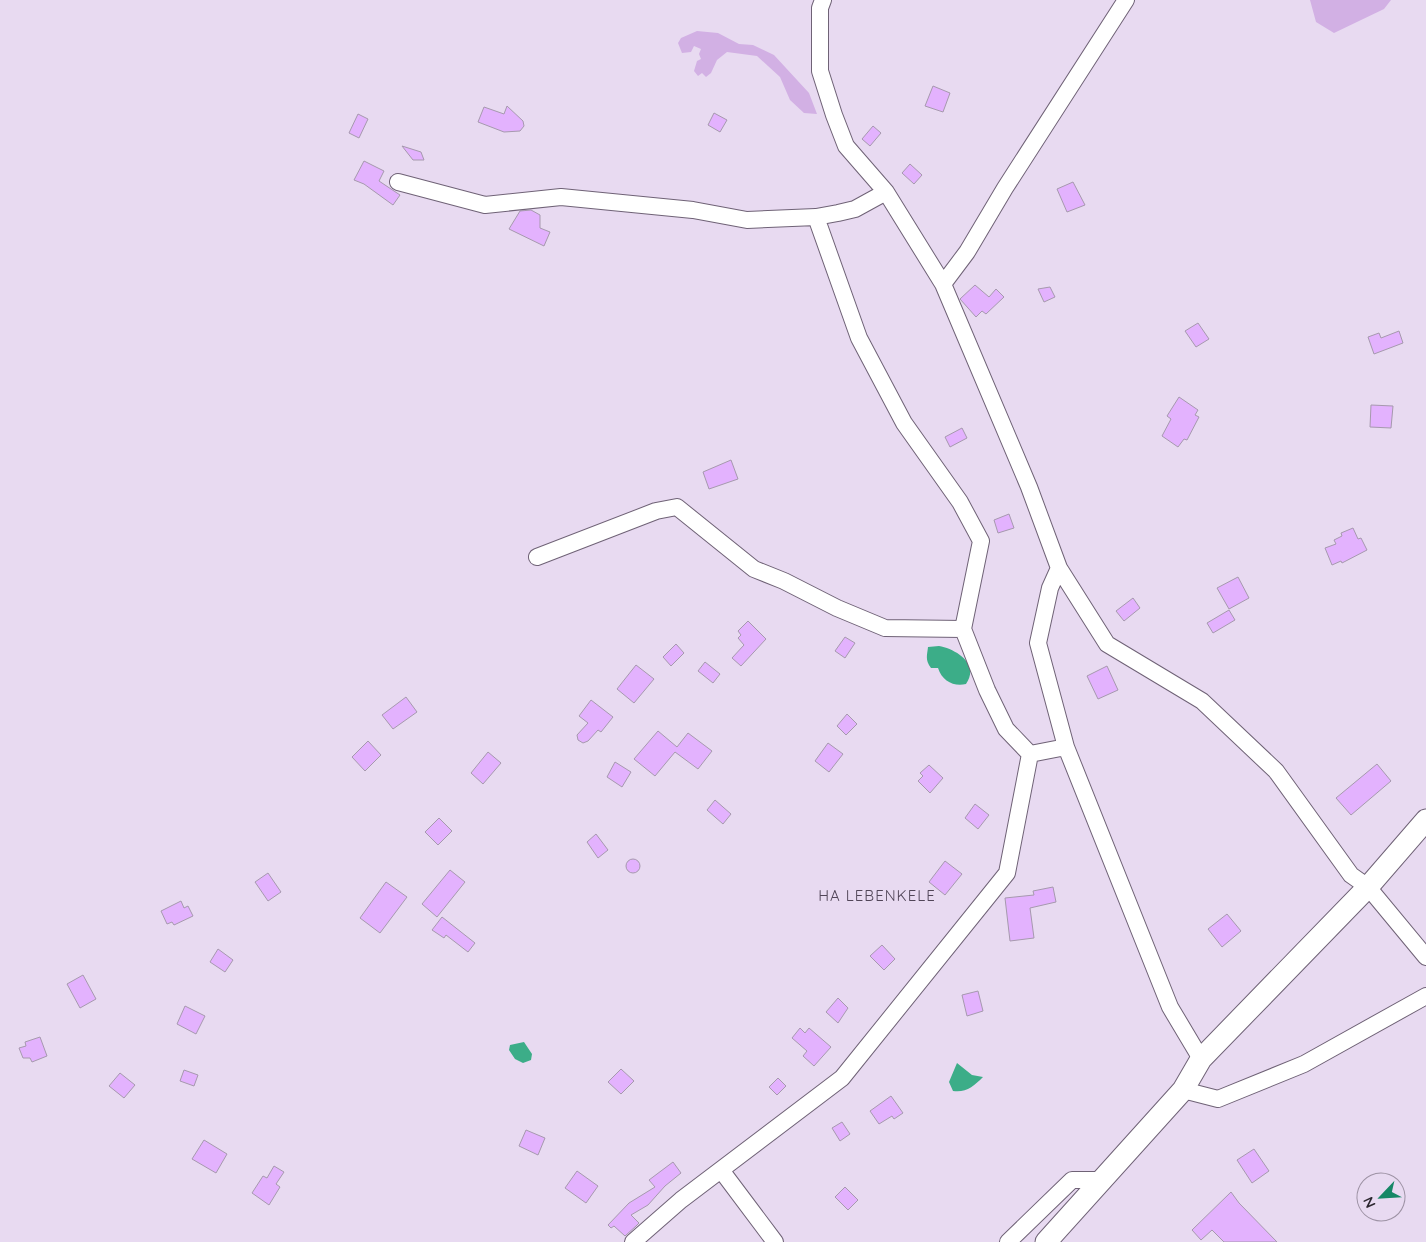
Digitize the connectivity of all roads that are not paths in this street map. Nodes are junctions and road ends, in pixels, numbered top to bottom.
1 (823, 0) edge
2 (1126, 0) edge
3 (398, 182) dead end
4 (886, 192) junction
5 (816, 217) junction
6 (943, 284) junction
7 (537, 557) dead end
8 (1059, 568) junction
9 (964, 629) junction
10 (1066, 747) junction
11 (1030, 754) junction
12 (1426, 820) edge
13 (1368, 887) junction
14 (1426, 957) edge
15 (1426, 996) edge
16 (1201, 1059) junction
17 (1183, 1090) junction
18 (721, 1170) junction
19 (1100, 1180) junction
20 (634, 1242) edge
21 (775, 1242) edge
22 (1008, 1242) edge
23 (1046, 1242) edge

1 - 4 street
2 - 6 street
3 - 5 street
4 - 5 street
4 - 6 street
5 - 9 street
6 - 8 street
7 - 9 street
8 - 10 street
8 - 13 street
9 - 11 street
10 - 11 street
10 - 16 street
11 - 18 street
12 - 13 main road
13 - 14 street
13 - 16 main road
15 - 17 street
16 - 17 main road
17 - 19 main road
18 - 20 street
18 - 21 street
19 - 22 street
19 - 23 main road

